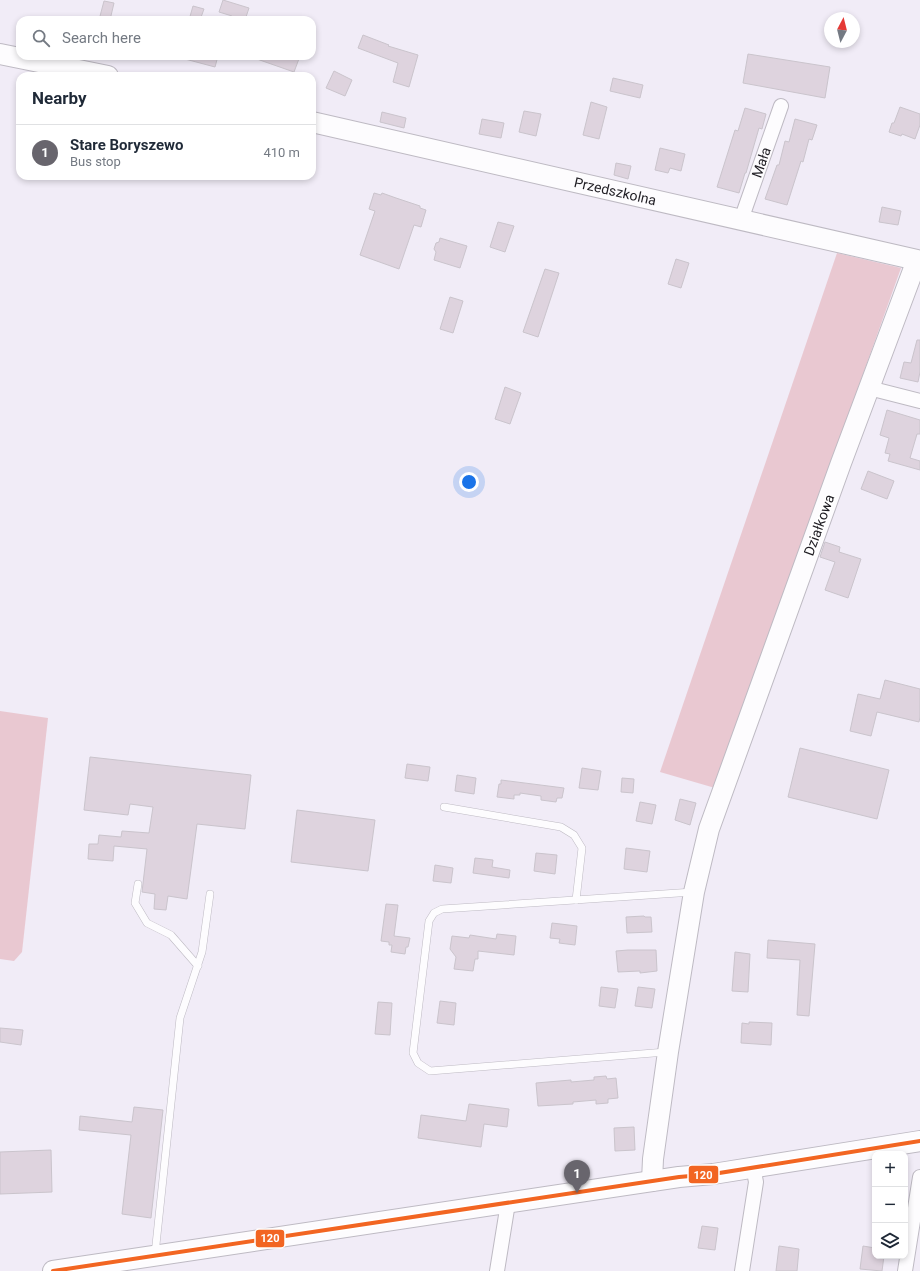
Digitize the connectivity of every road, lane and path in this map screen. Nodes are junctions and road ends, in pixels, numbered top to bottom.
1 (0, 54) edge
2 (16, 57) edge
3 (29, 60) edge
4 (88, 72) edge
5 (781, 106) dead end
6 (316, 123) edge
7 (741, 220) junction
8 (919, 258) edge
9 (869, 388) junction
10 (920, 401) edge
11 (444, 807) dead end
12 (138, 884) dead end
13 (694, 892) junction
14 (210, 894) dead end
15 (576, 900) junction
16 (198, 966) junction
17 (668, 1052) junction
18 (920, 1142) edge
19 (753, 1167) junction
20 (920, 1177) edge
21 (652, 1181) junction
22 (508, 1203) junction
23 (155, 1256) junction
24 (53, 1271) edge
25 (497, 1271) edge
26 (742, 1271) edge
27 (905, 1271) edge

1 - 2 street
3 - 4 street
5 - 7 street, Mała
6 - 7 street, Przedszkolna
7 - 8 street, Przedszkolna
8 - 9 street, Działkowa
9 - 10 street
9 - 13 street, Działkowa
11 - 15 lane
12 - 16 lane
13 - 15 lane
13 - 17 street, Działkowa
14 - 16 lane
15 - 17 lane
16 - 23 lane
17 - 21 street, Działkowa
18 - 19 street
19 - 21 street
19 - 26 street
20 - 27 street
21 - 22 street
22 - 23 street
22 - 25 street
23 - 24 street

